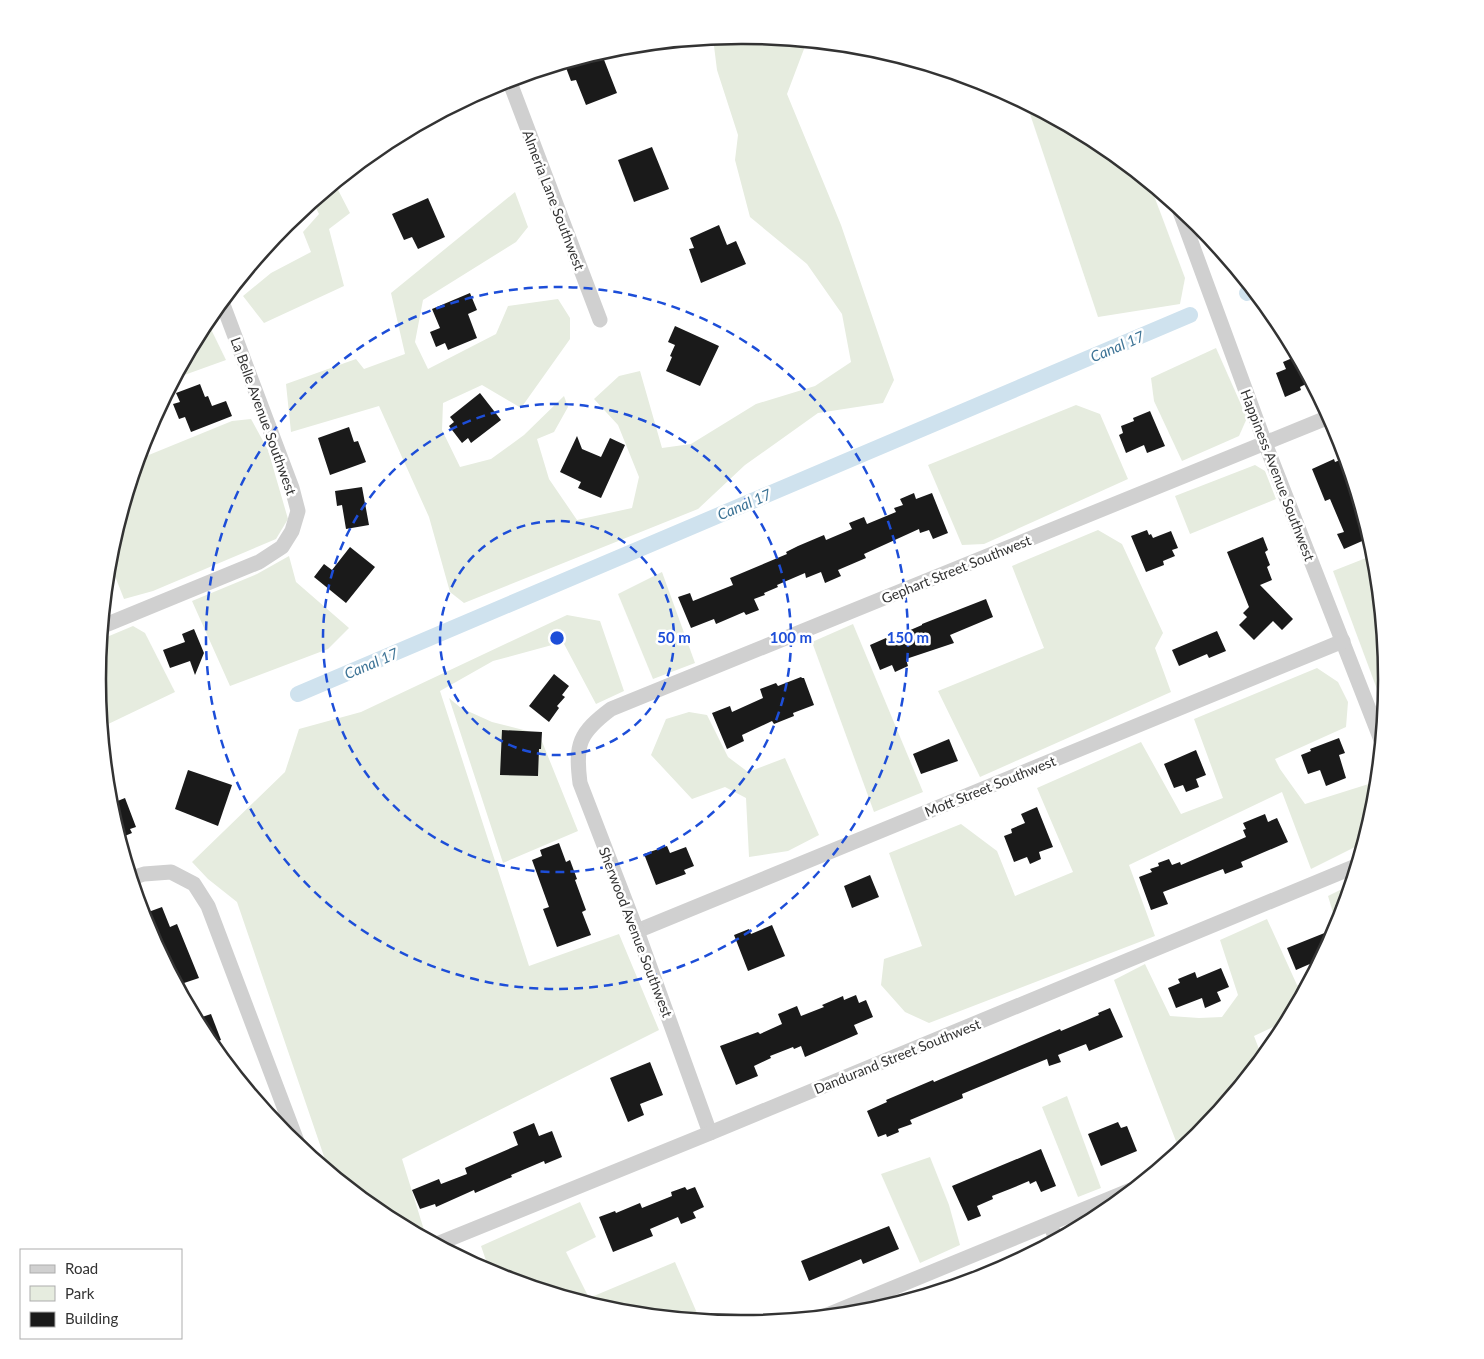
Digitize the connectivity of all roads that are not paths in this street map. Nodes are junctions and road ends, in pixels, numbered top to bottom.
1 (512, 87) edge
2 (1185, 224) edge
3 (225, 310) edge
4 (600, 320) dead end
5 (1322, 420) edge
6 (1265, 443) junction
7 (110, 619) edge
8 (1343, 641) junction
9 (1375, 728) edge
10 (588, 730) joint
11 (1348, 869) edge
12 (138, 876) edge
13 (637, 931) junction
14 (292, 1129) edge
15 (710, 1133) junction
16 (1105, 1201) edge
17 (1050, 1224) junction
18 (1054, 1233) edge
19 (444, 1241) edge
20 (850, 1306) edge

1 - 4 street, Almeria Lane Southwest
2 - 6 street, Happiness Avenue Southwest
3 - 7 street, La Belle Avenue Southwest
5 - 6 street, Gephart Street Southwest
6 - 8 street, Happiness Avenue Southwest
6 - 10 street, Gephart Street Southwest
8 - 9 street, Happiness Avenue Southwest
8 - 13 street, Mott Street Southwest
10 - 13 street, Sherwood Avenue Southwest
11 - 15 street, Dandurand Street Southwest
12 - 14 street
13 - 15 street, Sherwood Avenue Southwest
15 - 19 street, Dandurand Street Southwest
16 - 17 street
17 - 18 street
17 - 20 street

